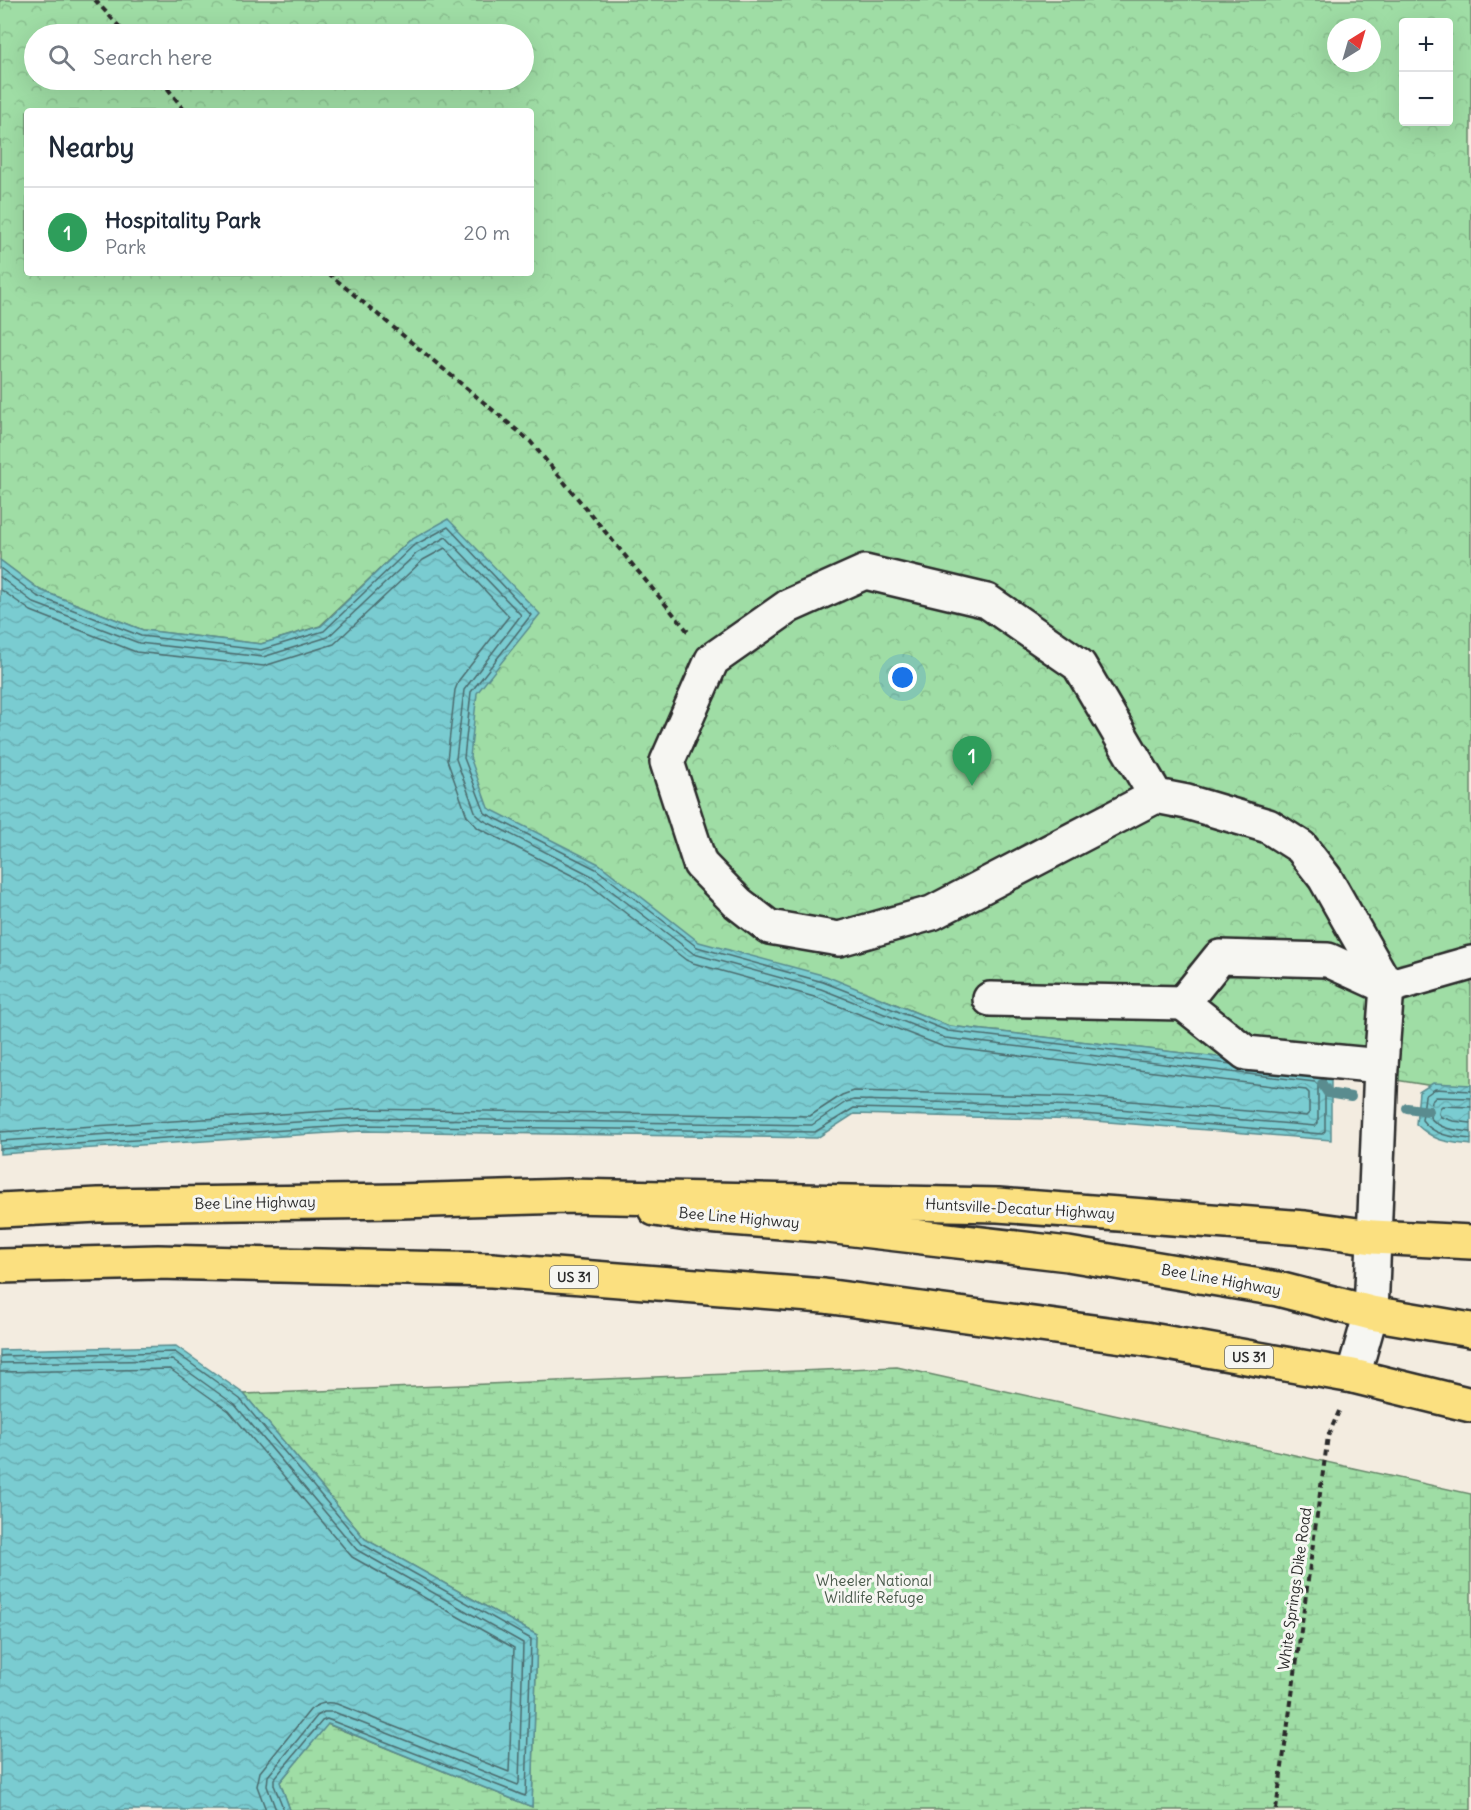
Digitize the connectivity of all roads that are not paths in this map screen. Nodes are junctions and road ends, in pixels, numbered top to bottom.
1 (1156, 796) junction
2 (1471, 963) edge
3 (1387, 987) junction
4 (990, 999) dead end
5 (1183, 1003) junction
6 (1381, 1066) junction
7 (568, 1196) junction
8 (0, 1210) edge
9 (1373, 1237) junction
10 (1471, 1242) edge
11 (0, 1266) edge
12 (1371, 1313) junction
13 (1471, 1330) edge
14 (1353, 1376) junction
15 (1471, 1405) edge

1 - 1 lane
1 - 3 lane
2 - 3 lane
3 - 5 lane
3 - 6 lane
4 - 5 lane
5 - 6 lane
6 - 9 lane
7 - 8 main road, Bee Line Highway
7 - 9 main road, Huntsville-Decatur Highway
7 - 12 main road, Bee Line Highway
9 - 10 main road, Huntsville-Decatur Highway
9 - 12 lane
11 - 14 main road, US 31
12 - 13 main road, Bee Line Highway
12 - 14 lane
14 - 15 main road, US 31

